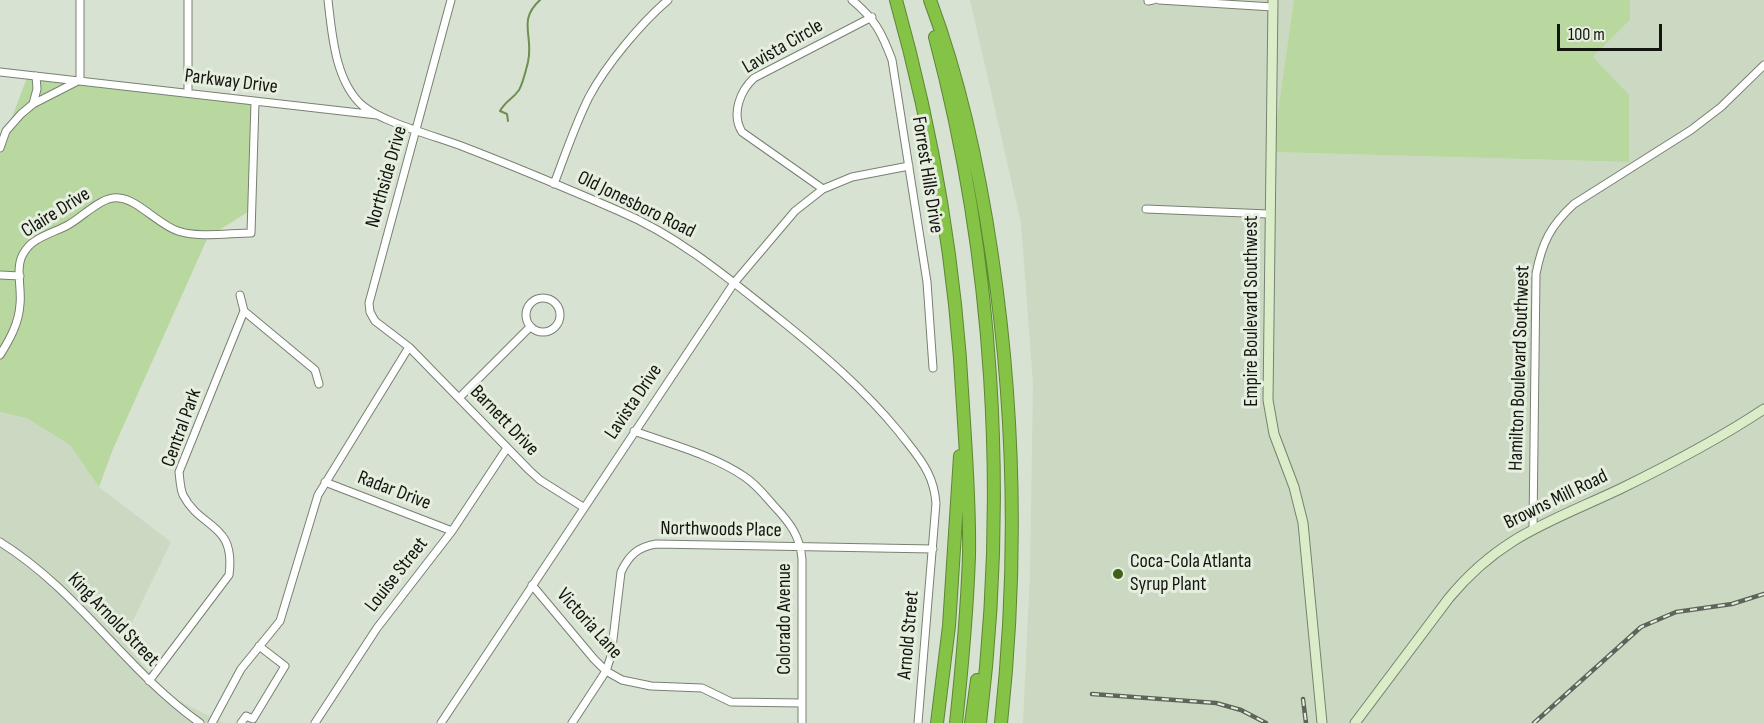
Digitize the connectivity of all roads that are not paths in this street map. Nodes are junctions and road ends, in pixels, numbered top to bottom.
1 (80, 0) edge
2 (188, 0) edge
3 (328, 0) edge
4 (451, 0) edge
5 (668, 0) edge
6 (852, 0) edge
7 (896, 0) edge
8 (928, 0) edge
9 (1159, 0) edge
10 (1273, 3) edge
11 (872, 18) junction
12 (1764, 65) edge
13 (0, 72) edge
14 (36, 76) junction
15 (80, 80) junction
16 (188, 93) junction
17 (255, 102) junction
18 (33, 104) junction
19 (377, 115) junction
20 (417, 129) junction
21 (0, 148) edge
22 (909, 166) junction
23 (554, 184) junction
24 (823, 189) junction
25 (1146, 209) dead end
26 (1269, 214) junction
27 (0, 275) edge
28 (20, 276) junction
29 (734, 283) junction
30 (240, 296) dead end
31 (244, 311) junction
32 (531, 327) junction
33 (409, 347) junction
34 (0, 354) edge
35 (933, 368) dead end
36 (319, 384) dead end
37 (459, 398) junction
38 (963, 407) junction
39 (1764, 409) edge
40 (634, 431) junction
41 (507, 448) junction
42 (325, 483) junction
43 (584, 507) junction
44 (1533, 528) junction
45 (452, 531) junction
46 (0, 542) edge
47 (801, 547) junction
48 (933, 549) junction
49 (532, 585) junction
50 (991, 604) junction
51 (259, 646) junction
52 (606, 671) junction
53 (149, 681) junction
54 (802, 703) junction
55 (200, 723) edge
56 (212, 723) edge
57 (241, 723) edge
58 (315, 723) edge
59 (441, 723) edge
60 (572, 723) edge
61 (802, 723) edge
62 (918, 723) edge
63 (937, 723) edge
64 (956, 723) edge
65 (972, 723) edge
66 (980, 723) edge
67 (1001, 723) edge
68 (1323, 723) edge
69 (1355, 723) edge

1 - 15 street
2 - 16 street
3 - 19 street, Old Jonesboro Road
4 - 20 street, Northside Drive
5 - 23 street
6 - 11 street, Forrest Hills Drive
7 - 38 highway
8 - 50 highway
8 - 67 highway
9 - 10 street
10 - 26 street, Empire Boulevard Southwest
11 - 22 street, Forrest Hills Drive
11 - 24 street, Lavista Circle
12 - 44 street, Hamilton Boulevard Southwest
13 - 14 street, Parkway Drive
14 - 15 street, Parkway Drive
14 - 18 street
15 - 16 street, Parkway Drive
15 - 18 street
16 - 17 street, Parkway Drive
17 - 19 street, Parkway Drive
17 - 28 street, Claire Drive
18 - 21 street
19 - 20 street, Old Jonesboro Road
20 - 23 street, Old Jonesboro Road
20 - 33 street, Northside Drive
22 - 24 street, Lavista Drive
22 - 35 street, Forrest Hills Drive
23 - 29 street, Old Jonesboro Road
24 - 29 street, Lavista Drive
25 - 26 street
26 - 68 street, Empire Boulevard Southwest
27 - 28 street
28 - 34 street, Claire Drive
29 - 40 street, Lavista Drive
29 - 48 street, Old Jonesboro Road
30 - 31 street
31 - 36 street
31 - 53 street, Central Park
32 - 32 street
32 - 37 street
33 - 37 street, Barnett Drive
33 - 42 street
37 - 41 street, Barnett Drive
38 - 63 highway
38 - 64 highway
39 - 44 street, Browns Mill Road
40 - 43 street, Lavista Drive
40 - 47 street, Colorado Avenue
41 - 43 street, Barnett Drive
41 - 45 street, Louise Street
42 - 45 street, Radar Drive
42 - 51 street
43 - 49 street, Lavista Drive
44 - 69 street, Browns Mill Road
45 - 58 street, Louise Street
46 - 53 street, King Arnold Street
47 - 48 street, Northwoods Place
47 - 52 street, Northwoods Place
47 - 54 street, Colorado Avenue
48 - 62 street, Arnold Street
49 - 52 street, Victoria Lane
49 - 59 street, Lavista Drive
50 - 65 highway
50 - 66 highway
51 - 56 street
51 - 57 street
52 - 54 street, Victoria Lane
52 - 60 street
53 - 55 street, King Arnold Street
54 - 61 street, Colorado Avenue

